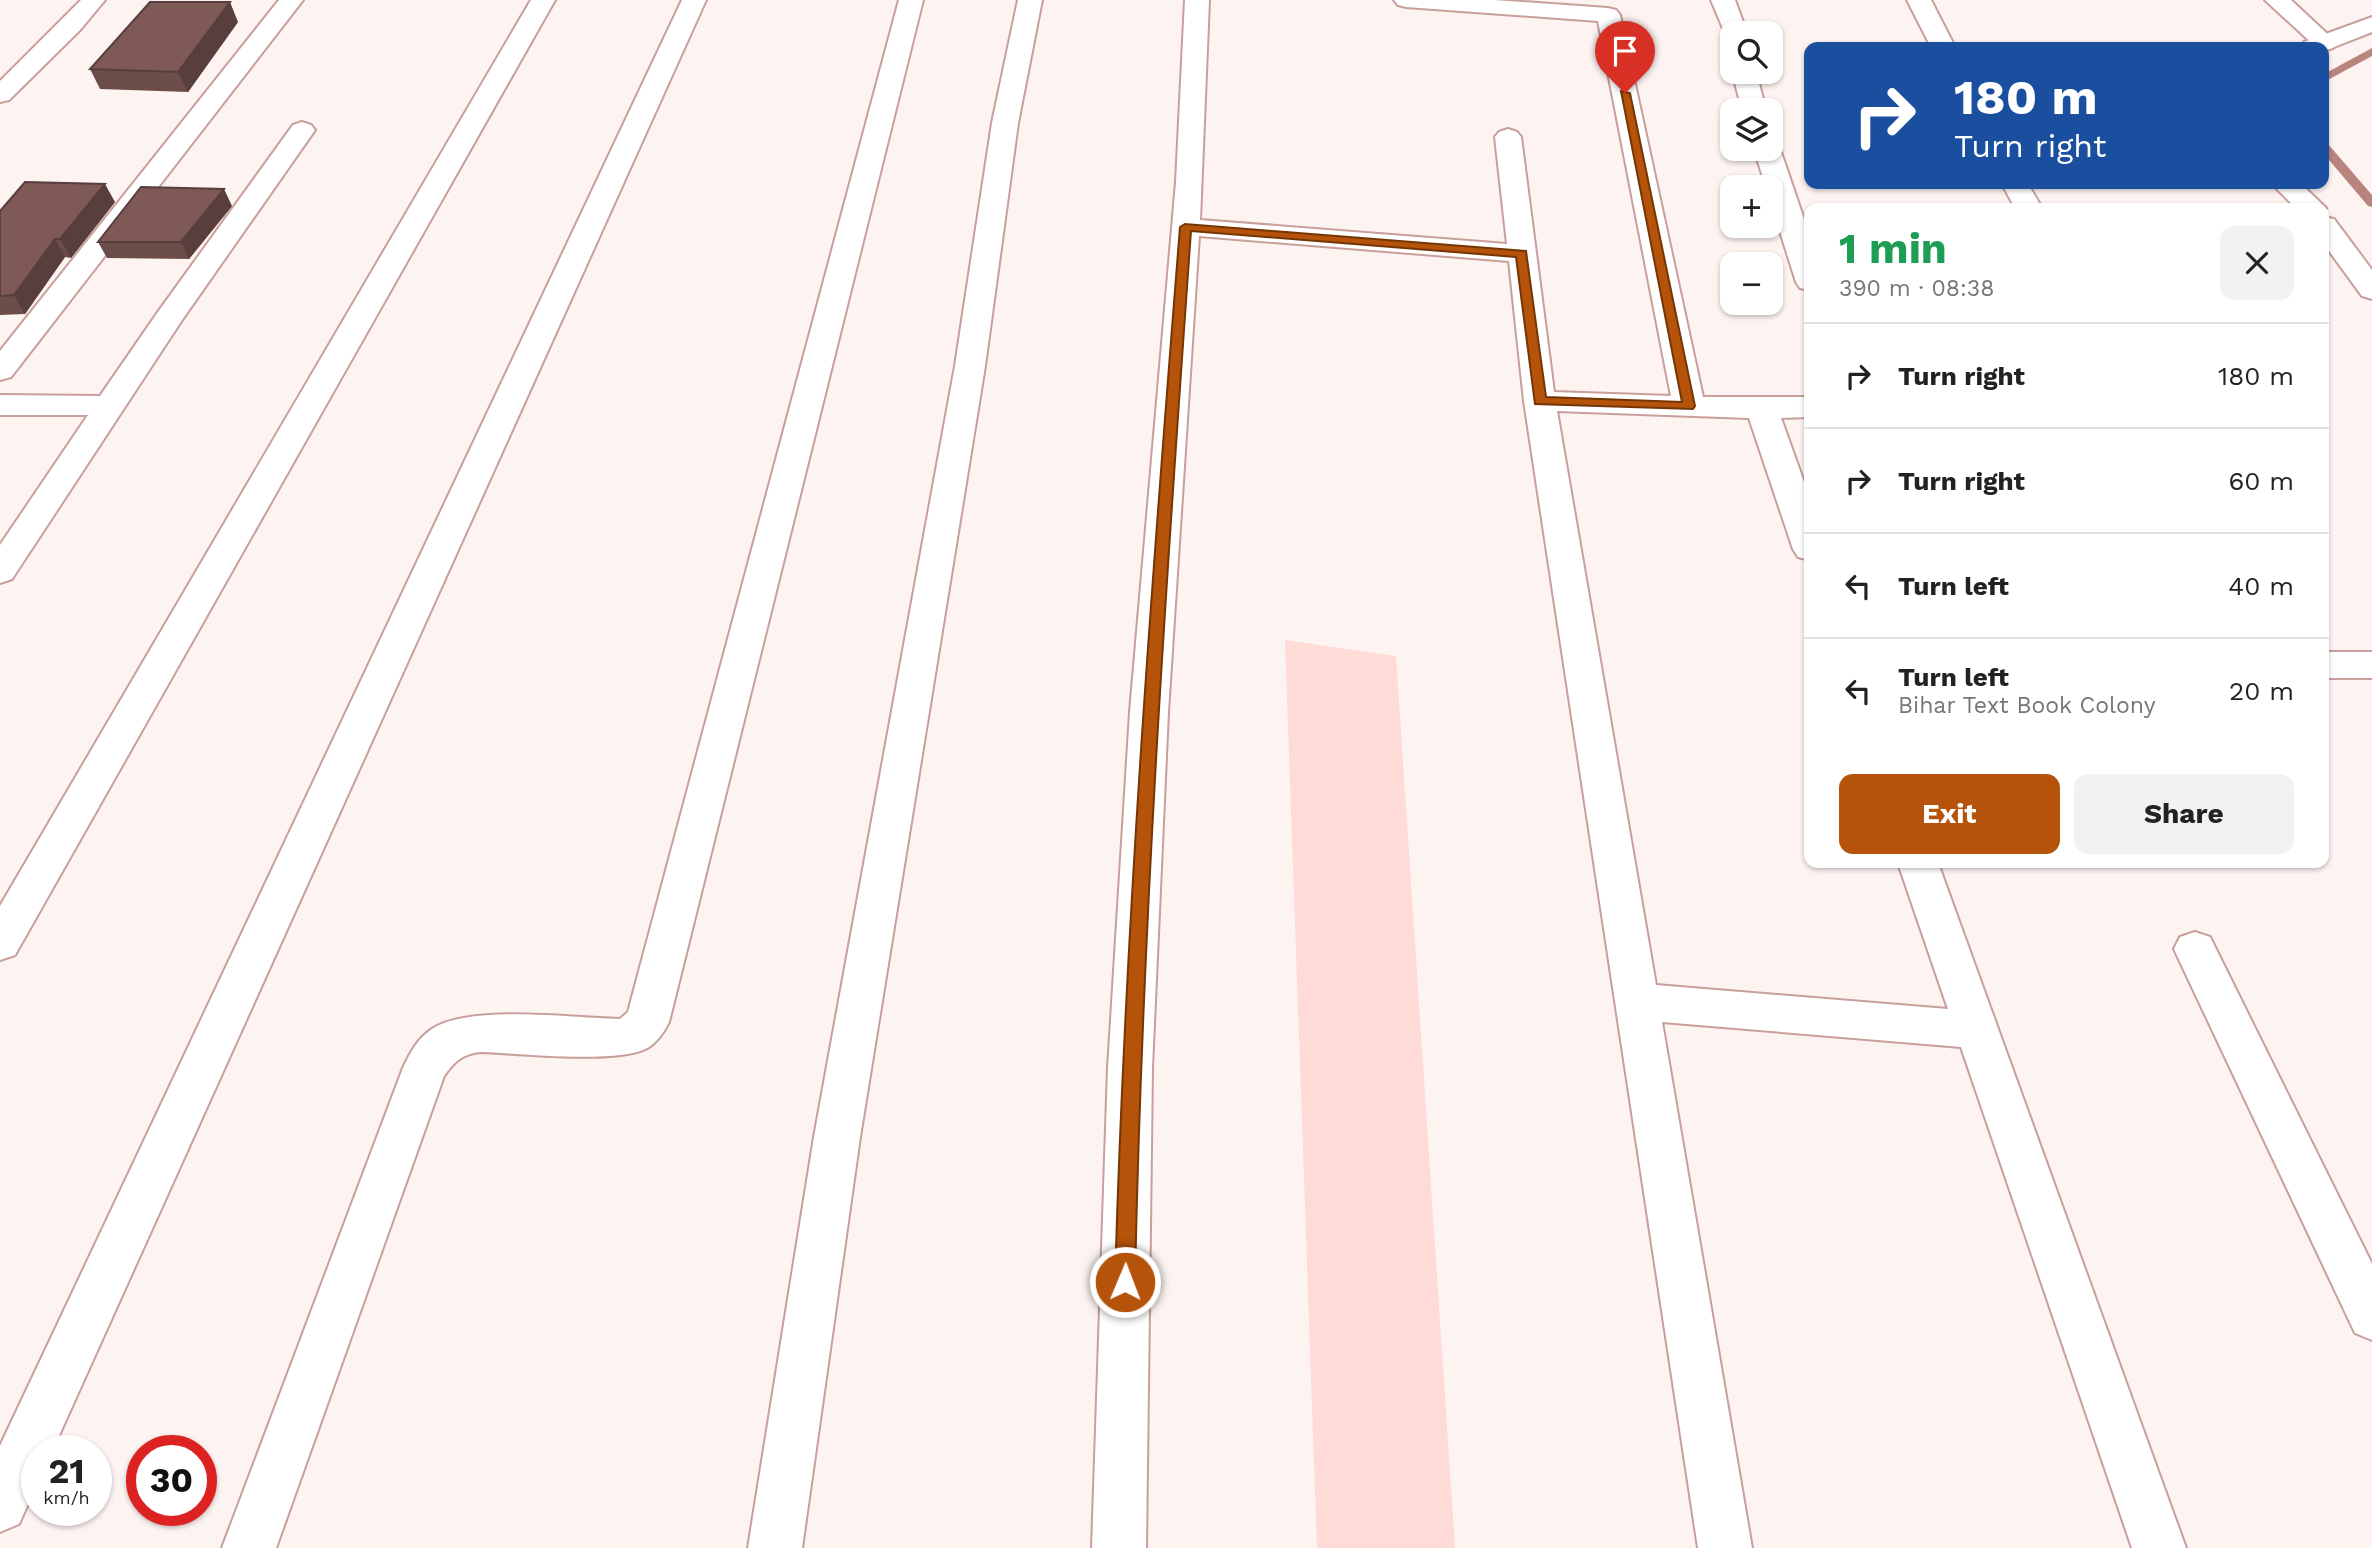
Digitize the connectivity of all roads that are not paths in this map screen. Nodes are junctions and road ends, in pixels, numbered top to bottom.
1 (93, 0) edge
2 (291, 0) edge
3 (543, 0) edge
4 (694, 0) edge
5 (911, 0) edge
6 (1030, 0) edge
7 (1197, 0) edge
8 (1406, 0) edge
9 (1723, 0) edge
10 (1919, 0) edge
11 (2277, 0) edge
12 (1438, 1) edge
13 (1607, 7) edge
14 (1731, 21) edge
15 (2372, 24) edge
16 (1940, 42) edge
17 (2316, 42) edge
18 (2327, 42) edge
19 (0, 94) edge
20 (302, 130) dead end
21 (1507, 137) dead end
22 (1771, 161) edge
23 (2291, 189) edge
24 (2306, 203) edge
25 (1185, 227) junction
26 (2329, 232) edge
27 (1522, 254) junction
28 (1804, 263) edge
29 (2372, 290) edge
30 (0, 371) edge
31 (1540, 401) junction
32 (0, 405) edge
33 (110, 406) junction
34 (1689, 406) junction
35 (1804, 407) edge
36 (1762, 409) junction
37 (1804, 532) edge
38 (0, 571) edge
39 (2372, 664) edge
40 (2329, 665) edge
41 (1920, 868) edge
42 (0, 943) edge
43 (2194, 948) dead end
44 (1637, 1002) junction
45 (1977, 1030) junction
46 (2372, 1316) edge
47 (0, 1505) edge
48 (249, 1548) edge
49 (775, 1548) edge
50 (1119, 1548) edge
51 (1725, 1548) edge
52 (2159, 1548) edge

1 - 19 street
2 - 30 street
3 - 42 street
4 - 47 street
5 - 48 street
6 - 49 street
7 - 25 street
8 - 12 street
9 - 14 street
10 - 16 street
11 - 17 street
12 - 13 street
13 - 34 street
15 - 18 street
20 - 33 street
21 - 27 street
22 - 28 street
23 - 24 street
25 - 27 street
25 - 50 street
26 - 29 street
27 - 31 street
31 - 34 street
31 - 44 street
32 - 33 street
33 - 38 street
34 - 36 street
35 - 36 street
36 - 37 street
39 - 40 street
41 - 45 street
43 - 46 street
44 - 45 street
44 - 51 street
45 - 52 street

